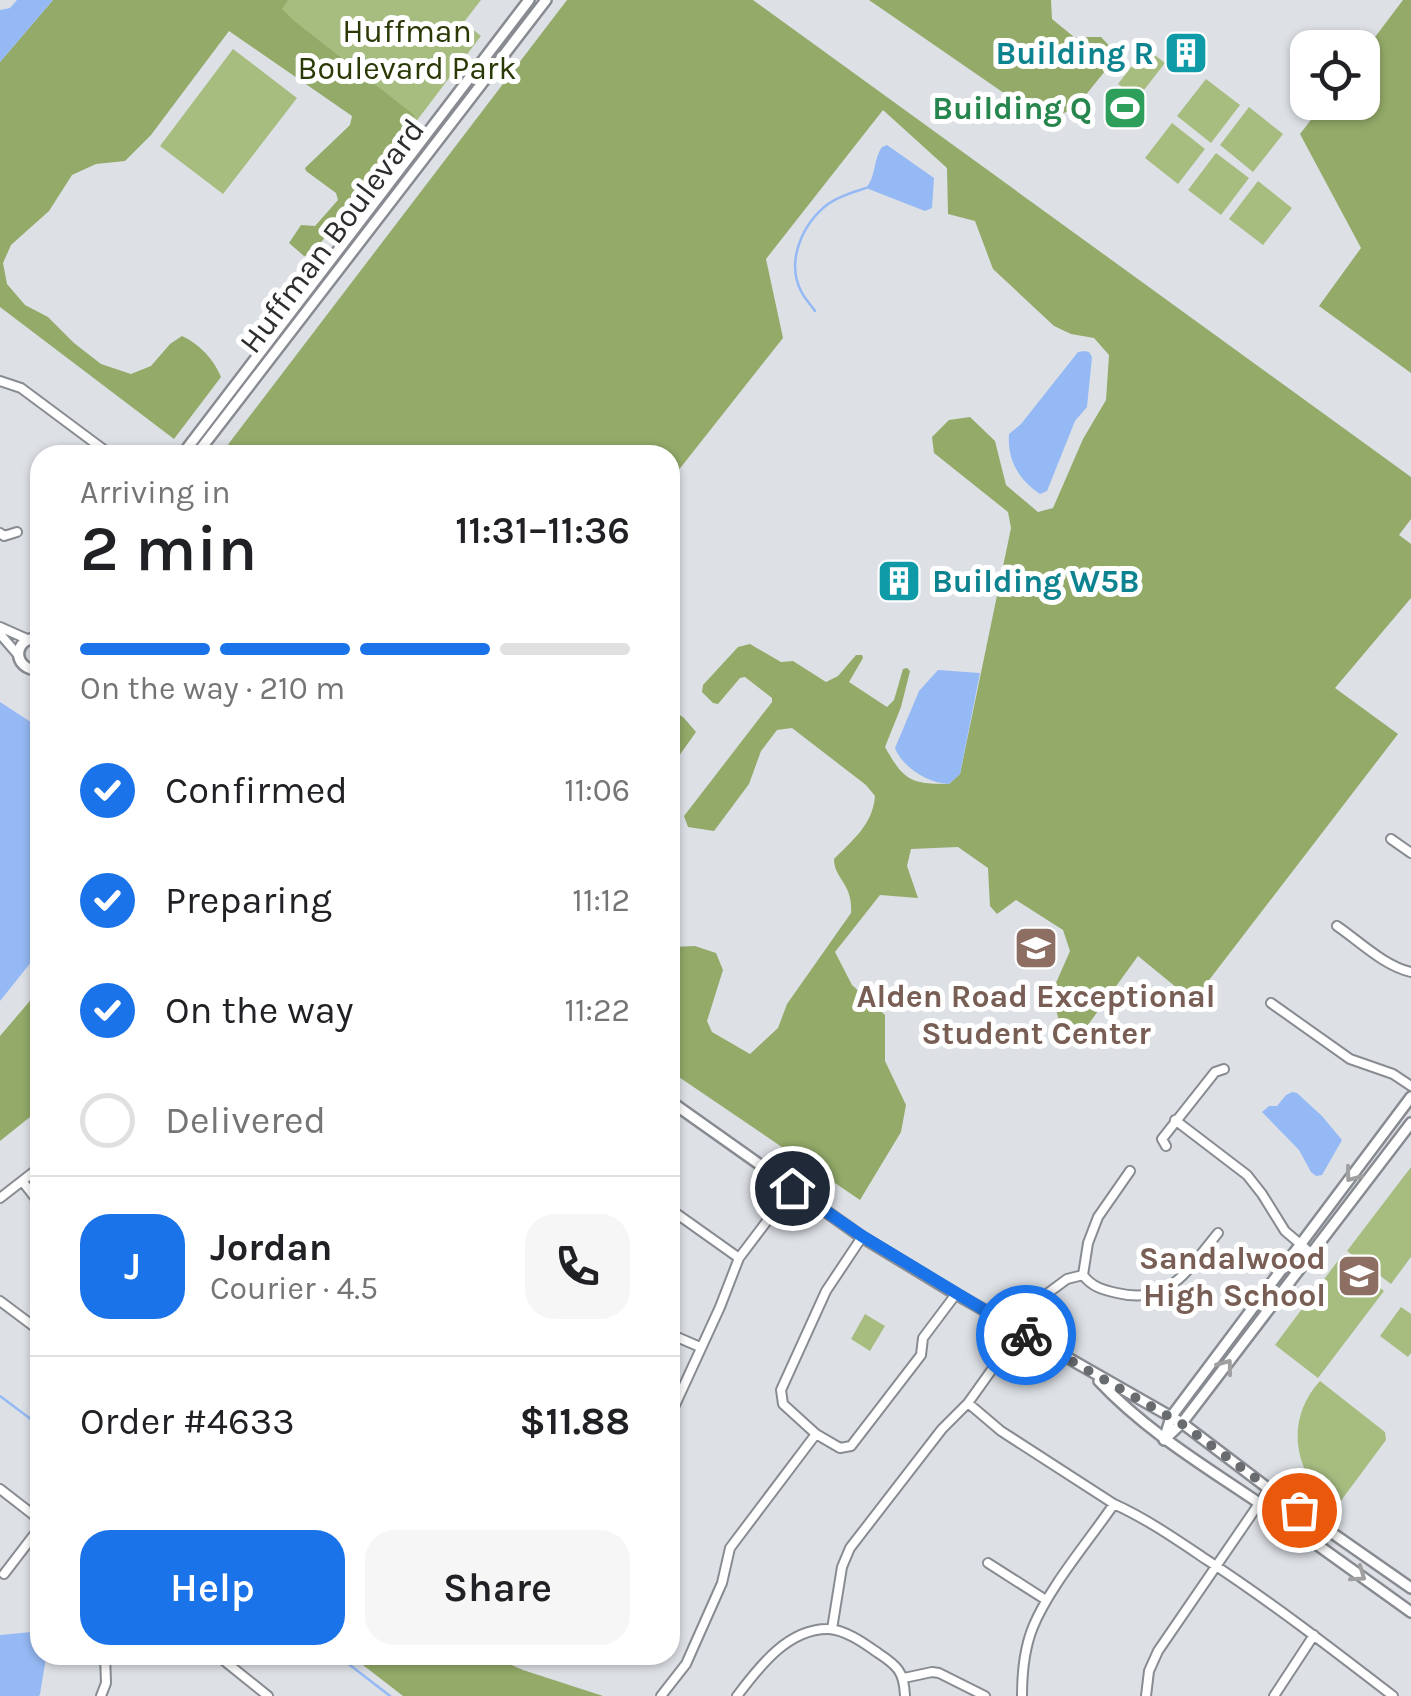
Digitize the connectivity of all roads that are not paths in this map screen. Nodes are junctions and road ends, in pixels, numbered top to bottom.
1 (529, 0) edge
2 (546, 0) edge
3 (0, 381) edge
4 (98, 445) edge
5 (190, 445) edge
6 (204, 445) edge
7 (17, 532) dead end
8 (0, 533) edge
9 (0, 630) edge
10 (30, 638) edge
11 (27, 639) junction
12 (18, 656) junction
13 (30, 670) edge
14 (1391, 839) dead end
15 (1411, 853) edge
16 (1336, 926) dead end
17 (1411, 972) edge
18 (1272, 1003) dead end
19 (1224, 1069) dead end
20 (1411, 1086) edge
21 (1411, 1097) edge
22 (680, 1108) edge
23 (1175, 1120) junction
24 (1411, 1123) edge
25 (1166, 1146) dead end
26 (1130, 1171) dead end
27 (30, 1175) edge
28 (22, 1182) junction
29 (792, 1188) junction
30 (30, 1192) edge
31 (0, 1198) edge
32 (680, 1217) edge
33 (1218, 1234) dead end
34 (862, 1236) junction
35 (1300, 1244) junction
36 (1312, 1254) junction
37 (739, 1258) junction
38 (1083, 1275) junction
39 (956, 1294) junction
40 (0, 1301) edge
41 (30, 1324) edge
42 (1020, 1332) junction
43 (680, 1338) edge
44 (700, 1347) junction
45 (1090, 1372) junction
46 (680, 1393) edge
47 (968, 1402) junction
48 (1171, 1417) junction
49 (1182, 1424) junction
50 (816, 1434) junction
51 (1164, 1440) junction
52 (1270, 1489) junction
53 (0, 1490) edge
54 (1114, 1504) junction
55 (1260, 1504) junction
56 (30, 1516) edge
57 (30, 1538) edge
58 (988, 1563) dead end
59 (1216, 1566) junction
60 (4, 1574) dead end
61 (1411, 1588) edge
62 (1046, 1600) junction
63 (1411, 1612) edge
64 (832, 1629) junction
65 (1314, 1635) junction
66 (105, 1665) edge
67 (229, 1665) edge
68 (904, 1678) junction
69 (102, 1696) edge
70 (268, 1696) edge
71 (661, 1696) edge
72 (737, 1696) edge
73 (905, 1696) edge
74 (985, 1696) edge
75 (1022, 1696) edge
76 (1146, 1696) edge
77 (1274, 1696) edge
78 (1392, 1696) edge

1 - 5 street, Huffman Boulevard
2 - 6 street, Huffman Boulevard
3 - 4 street
7 - 8 street
9 - 11 street
9 - 12 street
10 - 11 street
11 - 12 street
12 - 13 street
14 - 15 street
16 - 17 street
18 - 20 street
19 - 23 street
21 -> 35 street
22 - 29 street
23 - 25 street
23 - 35 street
24 - 36 street
26 - 38 street
27 - 28 street
28 - 30 street
28 - 31 street
29 - 34 street
29 - 37 street
32 - 37 street
33 - 38 street
34 - 39 street
34 - 50 street
35 - 36 street
35 - 48 street
49 -> 36 street
37 - 44 street
38 - 42 street
39 - 42 street
39 - 50 street
40 - 41 street
42 - 45 street
42 - 47 street
43 - 44 street
44 - 46 street
45 - 48 street
45 - 51 street
47 - 54 street
47 - 64 street
48 - 49 street
48 - 51 street
49 - 51 street
49 - 52 street
50 - 71 street
51 - 55 street
52 - 55 street
52 - 61 street
53 - 56 street
54 - 59 street
54 - 62 street
55 - 59 street
55 -> 63 street
57 - 60 street
58 - 62 street
59 - 65 street
59 - 76 street
62 - 75 street
64 - 68 street
64 - 72 street
65 - 77 street
65 - 78 street
66 - 69 street
67 - 70 street
68 - 73 street
68 - 74 street

